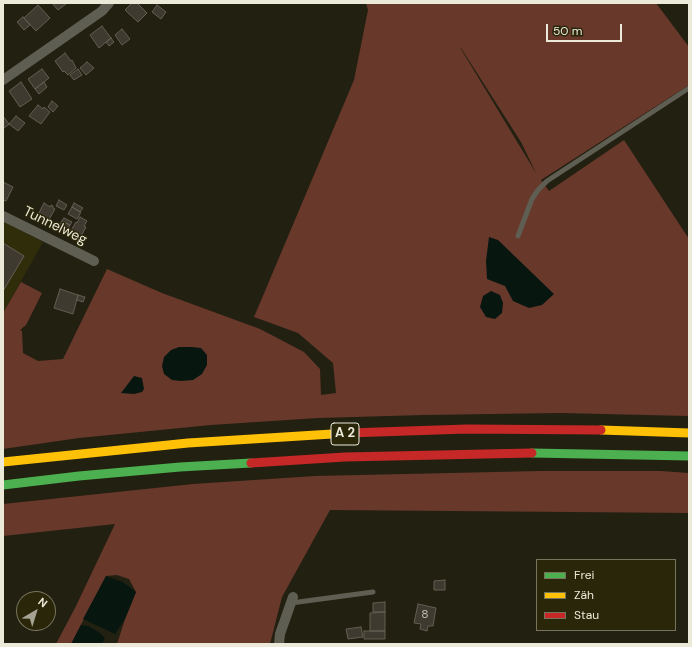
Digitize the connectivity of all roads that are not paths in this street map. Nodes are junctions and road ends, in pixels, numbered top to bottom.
1 (109, 3) edge
2 (3, 80) edge
3 (689, 88) edge
4 (3, 218) edge
5 (518, 236) dead end
6 (94, 261) dead end
7 (689, 433) edge
8 (689, 456) edge
9 (3, 462) edge
10 (3, 485) edge
11 (373, 592) dead end
12 (292, 600) joint
13 (279, 644) edge

1 - 2 street
3 - 5 lane
4 - 6 street, Tunnelweg
7 - 9 highway, A 2
8 - 10 highway, A 2
11 - 12 lane
12 - 13 street

